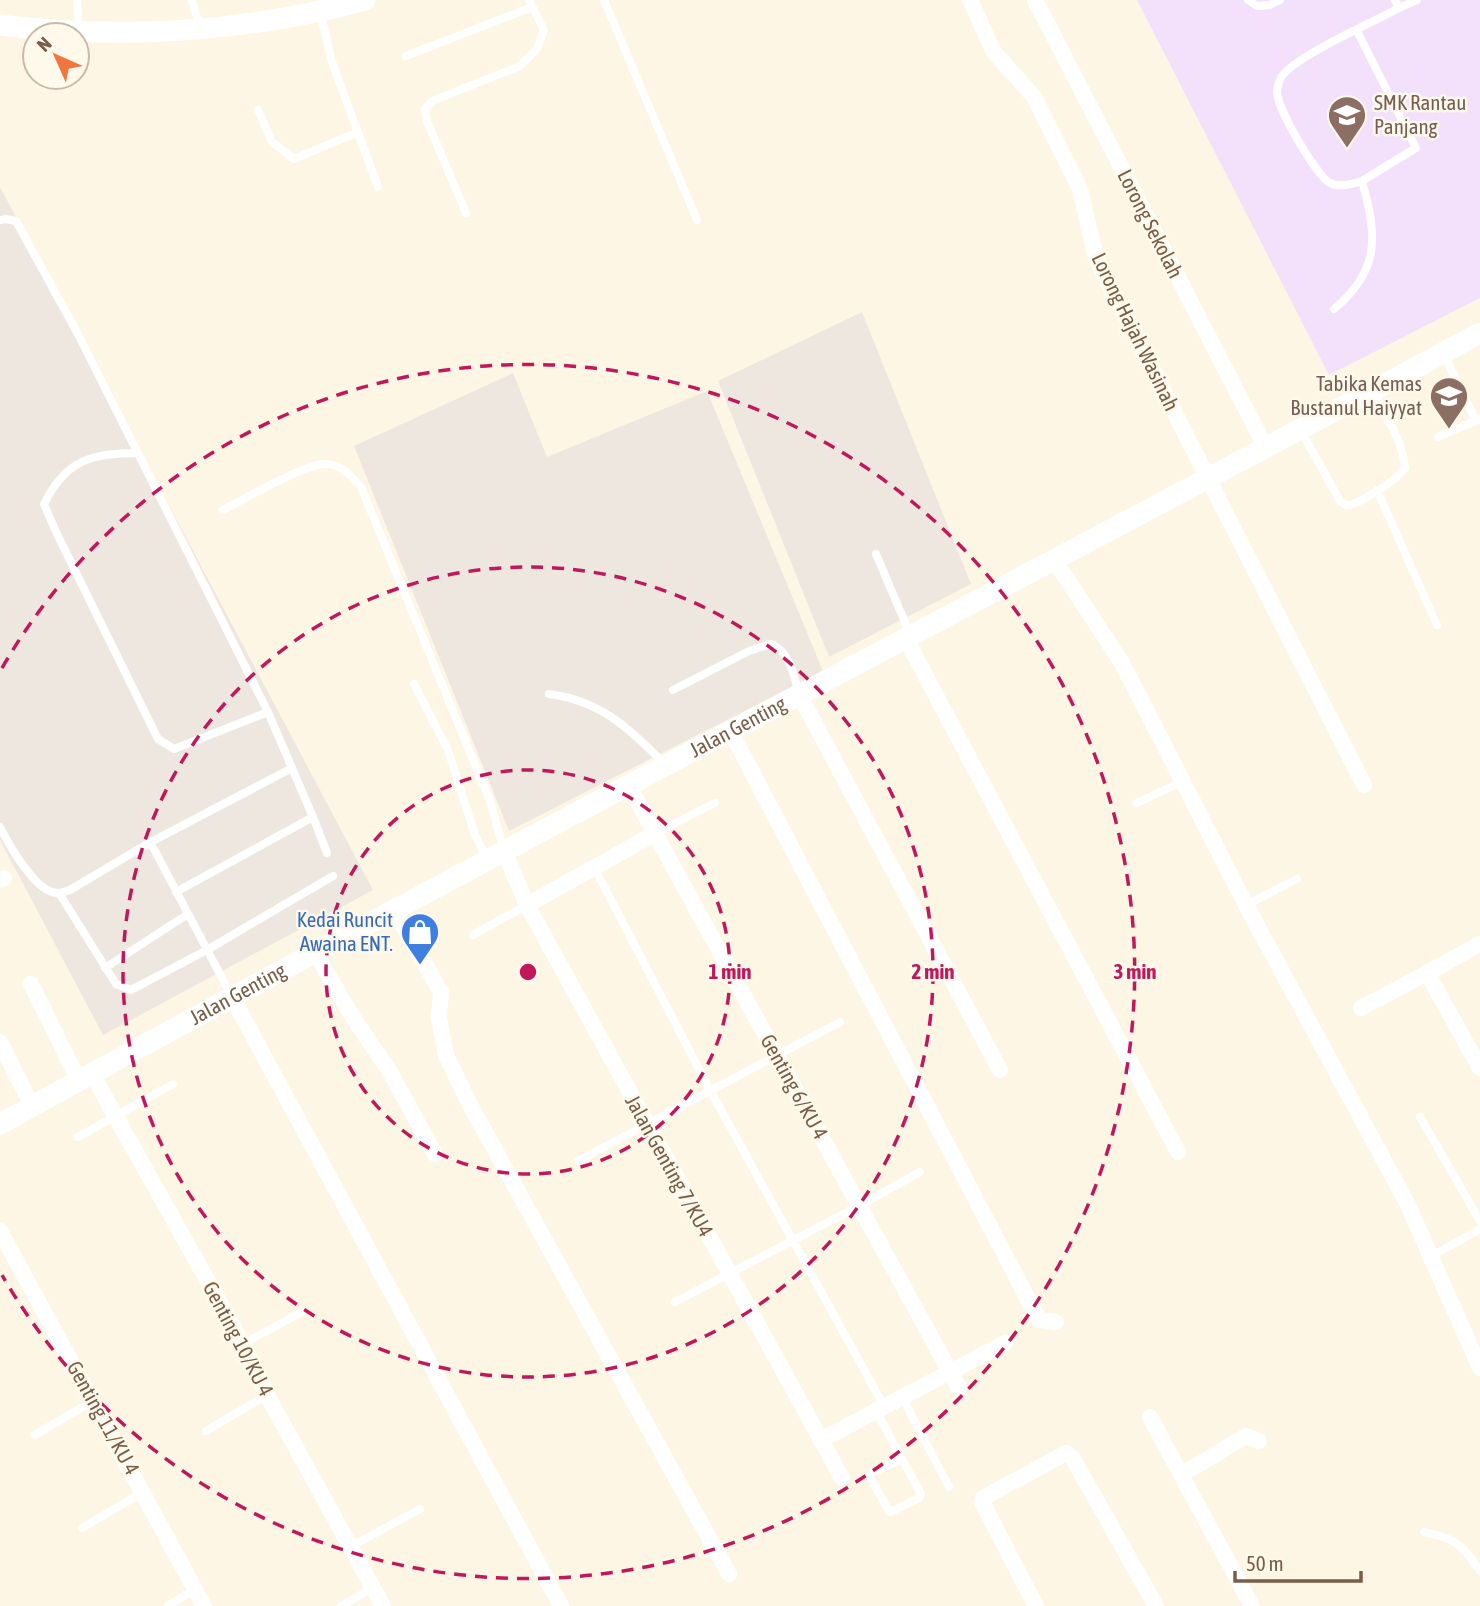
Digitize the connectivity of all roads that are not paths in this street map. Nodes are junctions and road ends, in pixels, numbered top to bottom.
1 (77, 0) edge
2 (192, 0) edge
3 (604, 0) edge
4 (971, 0) edge
5 (1035, 0) edge
6 (1248, 0) edge
7 (1280, 0) edge
8 (1417, 0) edge
9 (355, 1) edge
10 (531, 3) edge
11 (1397, 4) edge
12 (320, 10) junction
13 (78, 21) edge
14 (0, 25) edge
15 (21, 28) edge
16 (200, 28) junction
17 (1357, 31) junction
18 (91, 32) edge
19 (406, 56) dead end
20 (258, 110) dead end
21 (358, 132) junction
22 (1362, 181) junction
23 (378, 187) dead end
24 (466, 213) dead end
25 (0, 220) edge
26 (697, 220) dead end
27 (1334, 309) dead end
28 (1480, 333) edge
29 (1443, 353) junction
30 (1373, 391) junction
31 (1478, 420) edge
32 (1300, 429) junction
33 (1438, 437) dead end
34 (1266, 448) junction
35 (138, 453) junction
36 (1207, 480) junction
37 (1377, 491) junction
38 (223, 510) dead end
39 (876, 554) dead end
40 (1055, 561) junction
41 (1437, 625) dead end
42 (909, 638) junction
43 (414, 684) dead end
44 (673, 691) dead end
45 (549, 694) dead end
46 (800, 695) junction
47 (268, 712) junction
48 (731, 732) junction
49 (667, 766) junction
50 (292, 768) junction
51 (1182, 780) junction
52 (1364, 785) dead end
53 (629, 786) junction
54 (715, 803) dead end
55 (1137, 803) dead end
56 (313, 817) junction
57 (0, 827) edge
58 (654, 834) junction
59 (149, 843) junction
60 (327, 853) dead end
61 (496, 855) junction
62 (594, 867) junction
63 (333, 876) dead end
64 (1297, 879) dead end
65 (176, 892) junction
66 (60, 893) junction
67 (527, 905) junction
68 (1246, 905) junction
69 (394, 910) junction
70 (188, 914) junction
71 (473, 935) dead end
72 (1480, 944) edge
73 (207, 950) junction
74 (315, 953) junction
75 (105, 968) junction
76 (1427, 972) junction
77 (31, 984) dead end
78 (232, 997) junction
79 (1361, 1008) dead end
80 (839, 1022) dead end
81 (0, 1042) edge
82 (776, 1055) junction
83 (4, 1061) edge
84 (1480, 1068) edge
85 (1000, 1070) dead end
86 (85, 1077) junction
87 (173, 1084) dead end
88 (710, 1090) junction
89 (32, 1106) junction
90 (1420, 1117) dead end
91 (116, 1118) junction
92 (0, 1124) edge
93 (646, 1124) junction
94 (78, 1137) dead end
95 (1178, 1152) dead end
96 (435, 1154) dead end
97 (578, 1161) dead end
98 (920, 1172) dead end
99 (859, 1206) junction
100 (1480, 1222) edge
101 (1480, 1229) edge
102 (0, 1231) edge
103 (792, 1240) junction
104 (1430, 1257) junction
105 (728, 1272) junction
106 (675, 1302) dead end
107 (302, 1312) dead end
108 (1056, 1322) dead end
109 (1005, 1343) dead end
110 (243, 1344) junction
111 (1480, 1368) edge
112 (950, 1372) junction
113 (959, 1388) dead end
114 (267, 1395) junction
115 (902, 1397) junction
116 (94, 1401) junction
117 (880, 1408) junction
118 (1150, 1417) dead end
119 (206, 1431) dead end
120 (35, 1434) dead end
121 (821, 1440) junction
122 (1259, 1441) dead end
123 (902, 1460) junction
124 (1181, 1475) junction
125 (842, 1478) dead end
126 (949, 1487) dead end
127 (143, 1492) junction
128 (420, 1509) dead end
129 (82, 1528) dead end
130 (1424, 1532) dead end
131 (351, 1547) junction
132 (1480, 1571) edge
133 (729, 1574) dead end
134 (373, 1588) junction
135 (195, 1589) junction
136 (168, 1606) edge
137 (204, 1606) edge
138 (341, 1606) edge
139 (383, 1606) edge
140 (561, 1606) edge
141 (1036, 1606) edge
142 (1156, 1606) edge
143 (1252, 1606) edge

1 - 13 lane
2 - 16 lane
3 - 26 lane
4 - 36 street, Lorong Hajah Wasinah
5 - 34 street, Lorong Sekolah
6 - 7 lane
8 - 11 lane
9 - 12 street
10 - 19 lane
10 - 24 lane
11 - 17 lane
12 - 16 street
12 - 21 lane
14 - 15 street
16 - 18 street
17 - 22 lane
17 - 22 lane
20 - 21 lane
21 - 23 lane
22 - 27 lane
25 - 35 lane
28 - 29 street, Jalan Genting
29 - 30 street, Jalan Genting
29 - 31 lane
30 - 32 street, Jalan Genting
30 - 37 lane
31 - 33 lane
32 - 34 street, Jalan Genting
32 - 37 lane
34 - 36 street, Jalan Genting
35 - 47 lane
35 - 47 lane
36 - 40 street, Jalan Genting
36 - 52 street, Lorong Hajah Wasinah
37 - 41 lane
38 - 61 lane
39 - 42 lane
40 - 42 street, Jalan Genting
40 - 51 street
42 - 46 street, Jalan Genting
42 - 95 street
43 - 61 lane
44 - 46 lane
45 - 49 lane
46 - 48 street, Jalan Genting
46 - 85 street
47 - 50 lane
48 - 49 street, Jalan Genting
48 - 108 street
49 - 53 street, Jalan Genting
50 - 56 lane
50 - 59 lane
51 - 55 lane
51 - 68 street
53 - 58 street, Genting 6/KU 4
53 - 61 street, Jalan Genting
54 - 58 lane
56 - 60 lane
56 - 65 lane
57 - 66 lane
58 - 62 street
58 - 82 street, Genting 6/KU 4
59 - 65 lane
59 - 66 lane
61 - 67 street, Jalan Genting 7/KU4
61 - 69 street, Jalan Genting
62 - 67 street
62 - 88 lane
63 - 73 lane
64 - 68 lane
65 - 70 lane
66 - 75 lane
67 - 71 lane
67 - 93 street, Jalan Genting 7/KU4
68 - 104 street
69 - 74 street, Jalan Genting
69 - 133 street
70 - 73 lane
70 - 75 lane
72 - 76 street
73 - 75 lane
73 - 78 lane
74 - 78 street, Jalan Genting
74 - 96 street
76 - 79 street
76 - 84 street
77 - 86 street, Genting 10/KU 4
78 - 86 street, Jalan Genting
78 - 140 street
80 - 82 lane
81 - 83 street
82 - 88 lane
82 - 99 street, Genting 6/KU 4
83 - 89 street
86 - 89 street, Jalan Genting
86 - 91 street, Genting 10/KU 4
87 - 91 lane
88 - 93 lane
88 - 103 lane
89 - 92 street, Jalan Genting
90 - 100 lane
91 - 94 lane
91 - 110 street, Genting 10/KU 4
93 - 97 lane
93 - 105 street, Jalan Genting 7/KU4
98 - 99 lane
99 - 103 lane
99 - 112 street, Genting 6/KU 4
101 - 104 lane
102 - 116 street, Genting 11/KU 4
103 - 105 lane
103 - 117 lane
104 - 111 street
105 - 106 lane
105 - 121 street, Jalan Genting 7/KU4
107 - 110 lane
109 - 112 street
110 - 114 street, Genting 10/KU 4
112 - 113 street, Genting 6/KU 4
112 - 115 street
114 - 119 lane
114 - 131 street, Genting 10/KU 4
115 - 117 street
115 - 126 lane
116 - 120 lane
116 - 127 street, Genting 11/KU 4
117 - 121 street
117 - 123 lane
118 - 124 street
121 - 125 street, Jalan Genting 7/KU4
122 - 124 street
123 - 123 lane
124 - 143 street
127 - 129 lane
127 - 135 street, Genting 11/KU 4
128 - 131 lane
130 - 132 lane
131 - 134 street, Genting 10/KU 4
134 - 138 lane
134 - 139 street, Genting 10/KU 4
135 - 136 lane
135 - 137 street, Genting 11/KU 4
141 - 142 street

